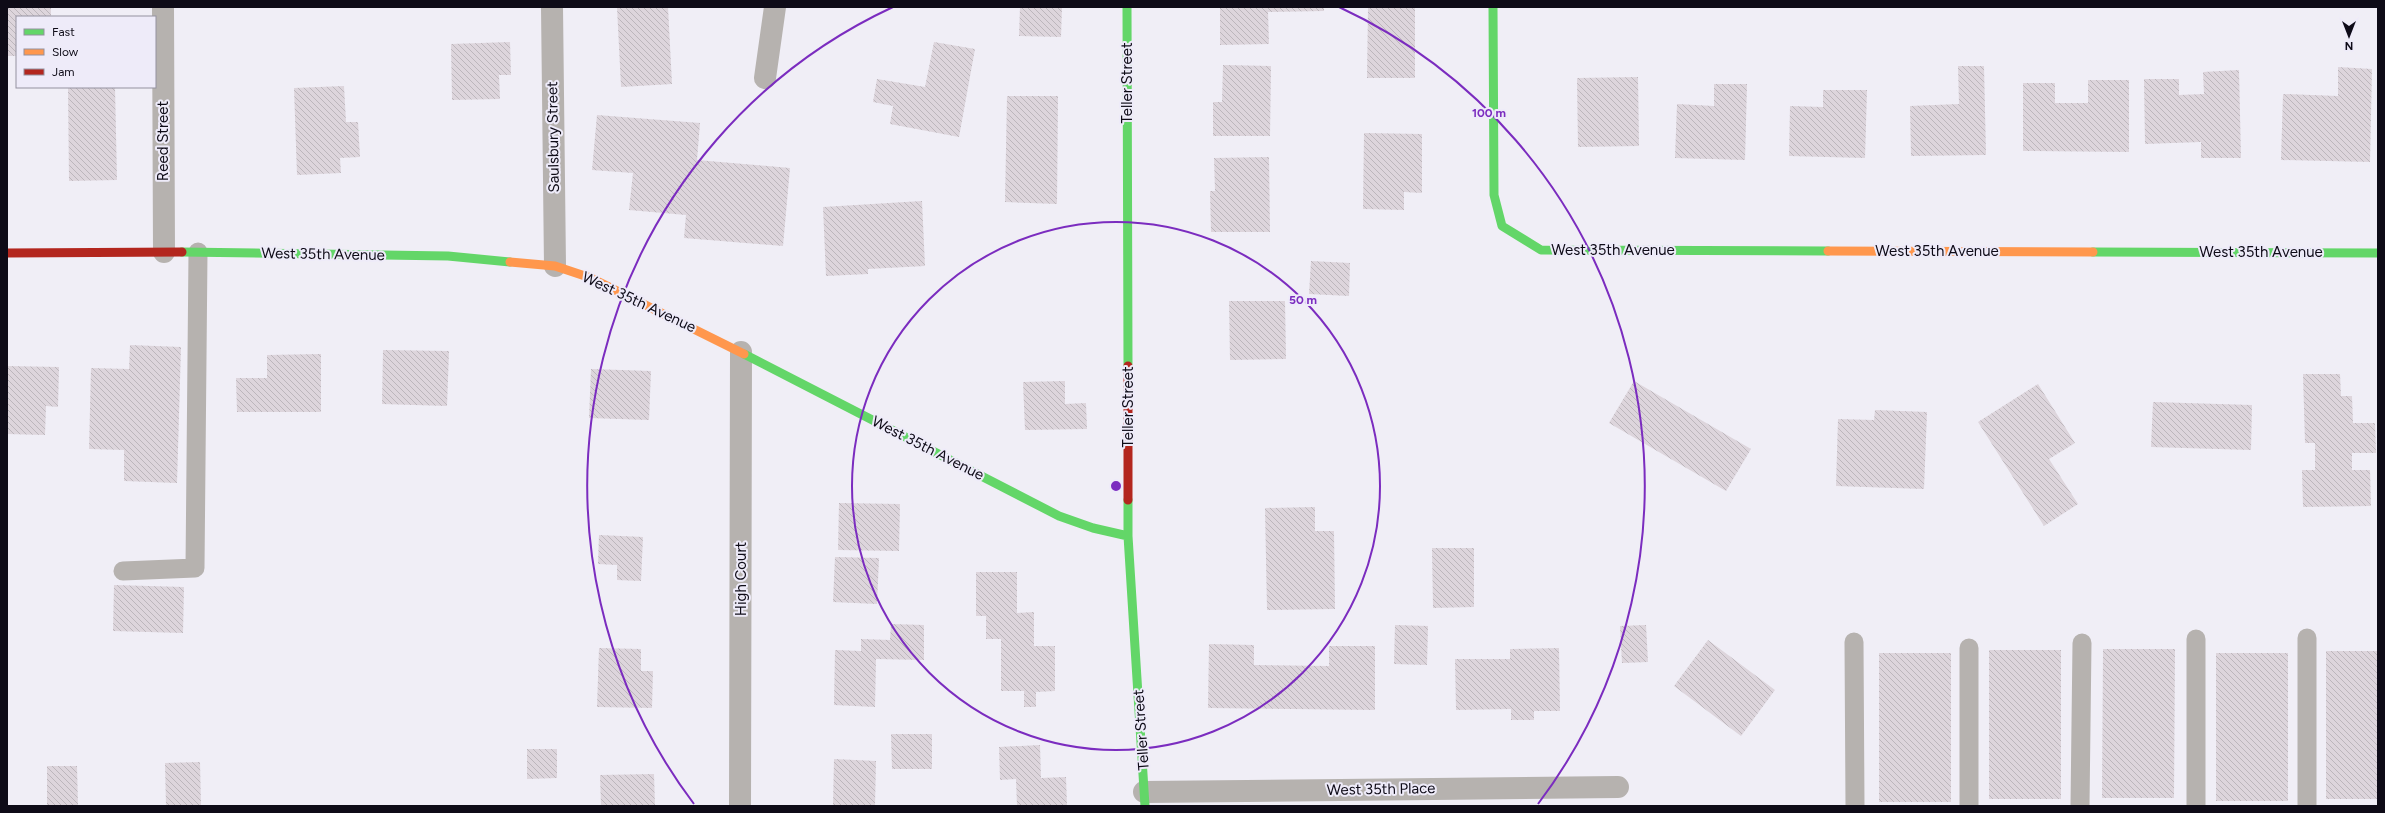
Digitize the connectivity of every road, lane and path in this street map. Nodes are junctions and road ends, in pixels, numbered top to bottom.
1 (163, 7) edge
2 (552, 7) edge
3 (775, 7) edge
4 (1127, 7) edge
5 (1493, 7) edge
6 (765, 78) dead end
7 (164, 252) junction
8 (198, 252) junction
9 (7, 253) edge
10 (2378, 253) edge
11 (555, 266) junction
12 (741, 352) junction
13 (1128, 536) junction
14 (123, 571) dead end
15 (2306, 638) dead end
16 (2196, 639) dead end
17 (1854, 642) dead end
18 (2082, 643) dead end
19 (1969, 648) dead end
20 (1618, 787) dead end
21 (1145, 799) edge
22 (740, 806) edge
23 (1855, 806) edge
24 (1969, 806) edge
25 (2080, 806) edge
26 (2196, 806) edge
27 (2307, 806) edge

1 - 7 street, Reed Street
2 - 11 street, Saulsbury Street
3 - 6 street
4 - 13 street, Teller Street
5 - 10 street, West 35th Avenue
7 - 8 street, West 35th Avenue
7 - 9 street, West 35th Avenue
8 - 11 street, West 35th Avenue
8 - 14 lane
11 - 12 street, West 35th Avenue
12 - 13 street, West 35th Avenue
12 - 22 street, High Court
13 - 21 street, Teller Street
15 - 27 lane
16 - 26 lane
17 - 23 lane
18 - 25 lane
19 - 24 lane
20 - 21 street, West 35th Place

